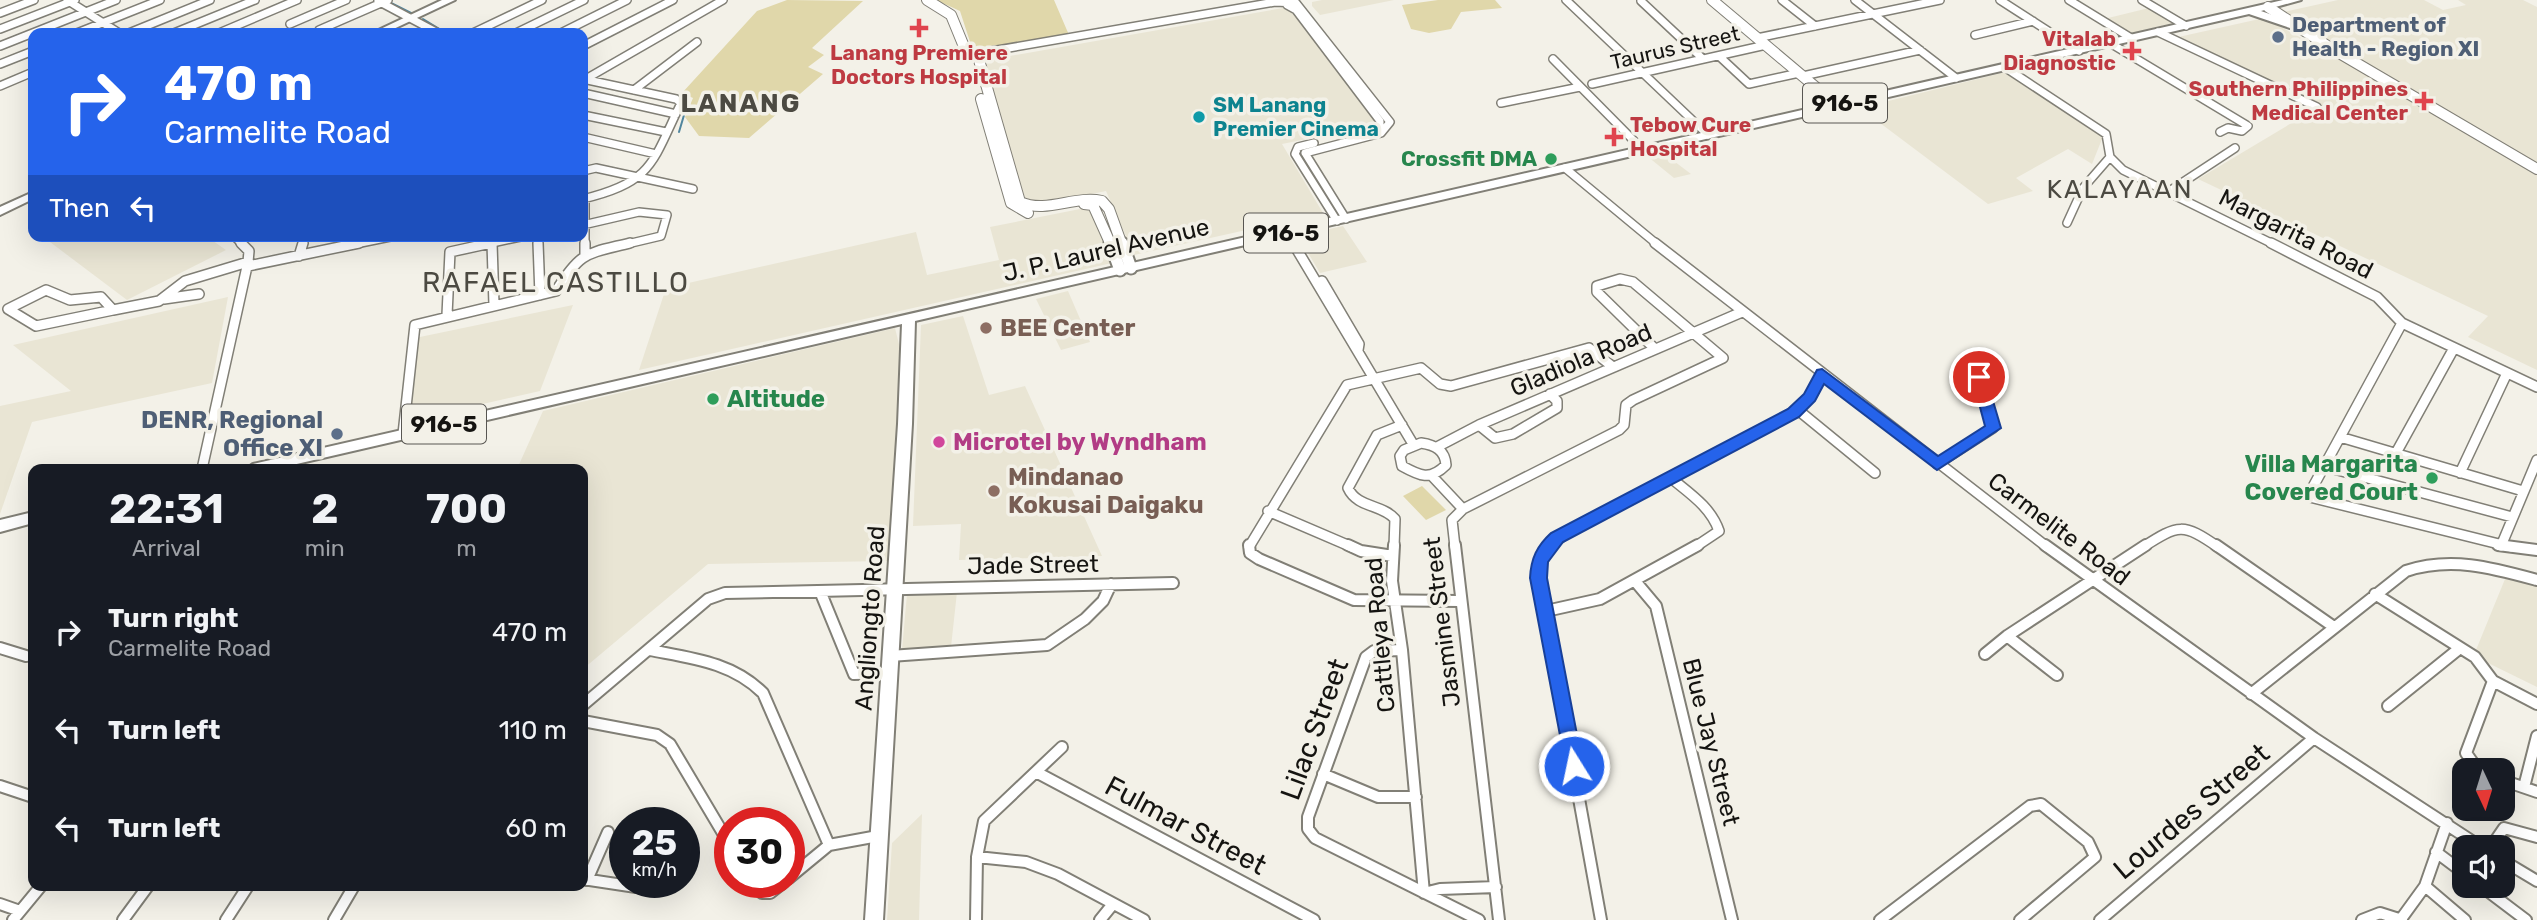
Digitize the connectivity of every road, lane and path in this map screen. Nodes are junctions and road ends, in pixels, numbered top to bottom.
1 (34, 0) edge
2 (116, 0) edge
3 (160, 0) edge
4 (210, 0) edge
5 (255, 0) edge
6 (297, 0) edge
7 (346, 0) edge
8 (450, 0) edge
9 (459, 0) edge
10 (542, 0) edge
11 (584, 0) edge
12 (627, 0) edge
13 (673, 0) edge
14 (723, 0) edge
15 (927, 0) edge
16 (1581, 0) edge
17 (1712, 0) edge
18 (1782, 0) edge
19 (1855, 0) edge
20 (1935, 0) edge
21 (2000, 0) edge
22 (2069, 0) edge
23 (2142, 0) edge
24 (2296, 0) edge
25 (71, 1) edge
26 (382, 1) edge
27 (1567, 1) edge
28 (1641, 1) edge
29 (2266, 3) edge
30 (2250, 11) junction
31 (86, 12) junction
32 (0, 13) edge
33 (1873, 14) junction
34 (411, 20) junction
35 (2033, 21) junction
36 (103, 23) junction
37 (290, 24) dead end
38 (1815, 26) junction
39 (2186, 26) junction
40 (2294, 26) junction
41 (46, 28) edge
42 (90, 28) edge
43 (111, 28) edge
44 (141, 28) edge
45 (186, 28) edge
46 (231, 28) edge
47 (323, 28) edge
48 (390, 28) edge
49 (396, 28) edge
50 (428, 28) edge
51 (483, 28) edge
52 (526, 28) edge
53 (571, 28) edge
54 (0, 29) edge
55 (2158, 32) junction
56 (28, 35) edge
57 (1975, 35) dead end
58 (1757, 38) junction
59 (2131, 38) junction
60 (697, 42) dead end
61 (588, 43) edge
62 (2110, 43) junction
63 (1766, 45) junction
64 (0, 46) edge
65 (1920, 50) junction
66 (2079, 51) junction
67 (28, 53) edge
68 (1718, 55) junction
69 (976, 57) junction
70 (1553, 59) dead end
71 (1703, 59) junction
72 (0, 64) edge
73 (2006, 68) junction
74 (1644, 72) junction
75 (28, 74) edge
76 (1801, 75) junction
77 (588, 78) edge
78 (1956, 78) junction
79 (588, 81) edge
80 (1592, 84) dead end
81 (0, 86) edge
82 (1580, 87) junction
83 (634, 90) junction
84 (588, 94) edge
85 (1501, 103) dead end
86 (1837, 105) junction
87 (2317, 107) dead end
88 (676, 114) junction
89 (588, 116) edge
90 (666, 132) junction
91 (2220, 132) dead end
92 (1708, 135) junction
93 (588, 138) edge
94 (2235, 148) dead end
95 (1643, 150) junction
96 (656, 154) junction
97 (2110, 157) junction
98 (1565, 168) junction
99 (2537, 169) edge
100 (588, 170) edge
101 (640, 179) junction
102 (693, 190) dead end
103 (28, 191) edge
104 (2168, 192) junction
105 (28, 197) edge
106 (588, 197) edge
107 (1096, 202) joint
108 (0, 204) edge
109 (0, 211) edge
110 (1341, 220) junction
111 (588, 223) edge
112 (2067, 223) dead end
113 (1289, 232) junction
114 (239, 242) edge
115 (303, 242) edge
116 (366, 242) edge
117 (497, 242) edge
118 (538, 242) edge
119 (585, 242) edge
120 (492, 243) junction
121 (585, 254) junction
122 (299, 256) junction
123 (248, 264) junction
124 (1126, 269) junction
125 (200, 294) dead end
126 (540, 295) junction
127 (164, 299) junction
128 (494, 305) junction
129 (114, 311) junction
130 (1742, 312) junction
131 (447, 315) junction
132 (909, 319) junction
133 (2402, 323) junction
134 (1695, 332) junction
135 (2454, 348) junction
136 (1655, 349) junction
137 (1973, 366) dead end
138 (1613, 367) junction
139 (2507, 373) junction
140 (1822, 374) junction
141 (1374, 379) junction
142 (2537, 387) edge
143 (1550, 394) junction
144 (1798, 410) junction
145 (1402, 425) junction
146 (1479, 425) junction
147 (403, 434) junction
148 (2340, 437) junction
149 (1413, 444) junction
150 (1437, 447) junction
151 (2396, 453) junction
152 (2537, 460) edge
153 (203, 464) edge
154 (274, 464) edge
155 (1937, 464) junction
156 (2323, 466) junction
157 (1875, 473) dead end
158 (2460, 473) junction
159 (1432, 476) junction
160 (1671, 478) junction
161 (2286, 491) dead end
162 (2523, 491) junction
163 (2308, 496) junction
164 (1463, 509) junction
165 (1268, 511) junction
166 (2512, 517) junction
167 (28, 519) edge
168 (0, 526) edge
169 (2501, 546) junction
170 (2537, 550) edge
171 (1392, 556) junction
172 (2091, 579) junction
173 (2537, 580) edge
174 (1635, 581) junction
175 (1172, 583) dead end
176 (1111, 584) junction
177 (894, 589) junction
178 (820, 591) junction
179 (2375, 594) junction
180 (1395, 601) junction
181 (1460, 601) junction
182 (1546, 611) junction
183 (2334, 627) junction
184 (2007, 636) junction
185 (0, 648) edge
186 (2460, 648) junction
187 (650, 650) junction
188 (1402, 650) junction
189 (1985, 654) dead end
190 (26, 656) dead end
191 (890, 656) junction
192 (888, 673) junction
193 (2057, 676) dead end
194 (2493, 681) junction
195 (2250, 694) junction
196 (588, 701) edge
197 (2537, 704) edge
198 (2388, 706) dead end
199 (588, 722) edge
200 (2537, 736) edge
201 (2314, 738) junction
202 (1062, 747) dead end
203 (2469, 758) edge
204 (1036, 772) junction
205 (1323, 774) junction
206 (2515, 784) edge
207 (0, 786) edge
208 (2524, 787) junction
209 (2537, 792) edge
210 (28, 795) edge
211 (1416, 797) junction
212 (714, 818) edge
213 (2447, 823) junction
214 (608, 832) dead end
215 (2464, 835) edge
216 (2499, 835) edge
217 (878, 836) junction
218 (2537, 837) edge
219 (829, 845) junction
220 (2437, 852) junction
221 (977, 857) junction
222 (2452, 864) edge
223 (805, 865) edge
224 (2515, 868) edge
225 (588, 873) edge
226 (588, 879) edge
227 (2537, 881) edge
228 (609, 883) edge
229 (2425, 886) junction
230 (1496, 887) junction
231 (37, 891) edge
232 (144, 891) edge
233 (244, 891) edge
234 (351, 891) edge
235 (1424, 893) junction
236 (2496, 898) edge
237 (0, 904) edge
238 (1112, 904) junction
239 (17, 916) edge
240 (123, 920) edge
241 (226, 920) edge
242 (334, 920) edge
243 (874, 920) edge
244 (976, 920) edge
245 (1100, 920) edge
246 (1144, 920) edge
247 (1314, 920) edge
248 (1479, 920) edge
249 (1499, 920) edge
250 (1601, 920) edge
251 (1732, 920) edge
252 (1880, 920) edge
253 (2020, 920) edge
254 (2100, 920) edge
255 (2362, 920) edge
256 (2401, 920) edge
257 (2465, 920) edge
258 (2526, 920) edge

1 - 32 street
2 - 31 street
3 - 36 street
4 - 44 street
5 - 45 street
6 - 46 street
7 - 37 street
8 - 34 main road
9 - 34 main road
10 - 51 street
11 - 52 street
12 - 53 street
13 - 61 street
14 - 77 street
15 - 69 street
16 - 27 street
17 - 58 street
18 - 38 street
19 - 33 street
20 - 33 street
21 - 35 street
22 - 59 street
23 - 39 street
24 - 29 main road, J. P. Laurel Avenue / 916-5
25 - 31 street
25 - 54 street
26 - 34 street
26 - 47 street
27 - 74 street
28 - 71 street
29 - 30 main road, J. P. Laurel Avenue / 916-5
29 - 40 street
30 - 39 main road, J. P. Laurel Avenue / 916-5
30 - 40 main road
31 - 36 street
31 - 41 street
33 - 38 street
33 - 65 street
34 - 48 main road
34 - 49 main road
34 - 50 street
35 - 57 street
35 - 66 street
36 - 42 street
36 - 43 street
38 - 58 street
39 - 55 main road, J. P. Laurel Avenue / 916-5
40 - 99 street
55 - 59 main road, J. P. Laurel Avenue / 916-5
55 - 87 street
56 - 64 street
58 - 63 street
59 - 62 main road, J. P. Laurel Avenue / 916-5
60 - 83 street
62 - 66 main road, J. P. Laurel Avenue / 916-5
62 - 91 street
63 - 68 street, Taurus Street
63 - 76 street
65 - 76 street
65 - 78 street
66 - 73 main road, J. P. Laurel Avenue / 916-5
67 - 72 street
68 - 71 street, Taurus Street
68 - 76 street
69 - 107 street
69 - 110 street
70 - 82 street
71 - 74 street, Taurus Street
73 - 78 main road, J. P. Laurel Avenue / 916-5
73 - 97 street, Margarita Road
74 - 80 street, Taurus Street
74 - 92 street
75 - 81 street
76 - 86 street
78 - 86 main road, J. P. Laurel Avenue / 916-5
79 - 83 street
82 - 85 street, Taurus Street
82 - 95 street
83 - 88 street
84 - 88 street
86 - 92 main road, J. P. Laurel Avenue / 916-5
88 - 90 street
89 - 90 street
90 - 96 street
92 - 95 main road, J. P. Laurel Avenue / 916-5
93 - 96 street
94 - 104 street
95 - 98 main road, J. P. Laurel Avenue / 916-5
96 - 101 street
97 - 104 street, Margarita Road
97 - 112 street
98 - 110 main road, J. P. Laurel Avenue / 916-5
98 - 130 street, Carmelite Road
100 - 101 street
101 - 102 street
101 - 106 street
103 - 108 main road
104 - 133 street, Margarita Road
105 - 109 main road
107 - 124 street
110 - 113 main road, J. P. Laurel Avenue / 916-5
111 - 121 street
113 - 124 main road, J. P. Laurel Avenue / 916-5
113 - 141 street
114 - 123 street
115 - 122 street
116 - 122 street
117 - 120 street
118 - 126 street
119 - 121 street
120 - 128 street
120 - 131 street
121 - 126 street
122 - 123 street
123 - 127 street
123 - 153 street
124 - 132 main road, J. P. Laurel Avenue / 916-5
125 - 127 street
126 - 128 street
127 - 129 street
128 - 131 street
129 - 129 street
130 - 134 street, Gladiola Road
130 - 140 street, Carmelite Road
131 - 147 street
132 - 147 main road, J. P. Laurel Avenue / 916-5
132 - 177 main road, Angliongto Road
133 - 135 street
133 - 148 street
134 - 136 street, Gladiola Road
134 - 136 street
134 - 164 street, Jasmine Street
135 - 139 street
135 - 151 street
136 - 138 street, Gladiola Road
137 - 155 street
138 - 141 street
138 - 143 street, Gladiola Road
139 - 142 street
139 - 158 street
140 - 144 street
140 - 155 street, Carmelite Road
141 - 145 street
141 - 165 street
143 - 146 street, Gladiola Road
143 - 146 street
144 - 157 street
144 - 160 street
145 - 149 street
145 - 171 street, Cattleya Road
146 - 150 street, Gladiola Road
147 - 154 main road, J. P. Laurel Avenue / 916-5
148 - 151 street
148 - 156 street
149 - 150 street
149 - 159 street
150 - 159 street
151 - 158 street
152 - 162 street
155 - 172 street, Carmelite Road
156 - 163 street
156 - 166 street
158 - 162 street
159 - 164 street
160 - 174 street
160 - 182 street
161 - 163 street
162 - 166 street
163 - 169 street
164 - 181 street, Jasmine Street
165 - 171 street
165 - 180 street
166 - 169 street
167 - 168 main road
169 - 170 street
171 - 180 street, Cattleya Road
172 - 183 street
172 - 184 street
172 - 195 street, Carmelite Road
173 - 179 street
174 - 182 street
174 - 251 street, Blue Jay Street
175 - 176 street, Jade Street
176 - 177 street, Jade Street
176 - 191 street
177 - 178 street, Jade Street
177 - 191 main road, Angliongto Road
178 - 187 street, Jade Street
178 - 192 street
179 - 183 street
179 - 186 street
180 - 181 street
180 - 188 street, Cattleya Road
181 - 230 street, Jasmine Street
182 - 250 street
183 - 195 street
184 - 189 street
184 - 193 street
185 - 190 street
186 - 194 street
186 - 198 street
187 - 196 street, Jade Street
187 - 219 street
188 - 205 street, Lilac Street
188 - 211 street, Cattleya Road
191 - 192 main road, Angliongto Road
192 - 217 main road, Angliongto Road
194 - 197 street
194 - 203 street
195 - 201 street, Carmelite Road
199 - 212 street
200 - 208 street
201 - 213 street, Carmelite Road
201 - 254 street, Lourdes Street
202 - 204 street
204 - 221 street
204 - 247 street, Fulmar Street
205 - 211 street
205 - 235 street, Lilac Street
206 - 208 street
207 - 210 street
208 - 209 street
211 - 235 street, Cattleya Road
213 - 215 street, Carmelite Road
213 - 220 street
214 - 225 street
216 - 218 street
217 - 219 street
217 - 243 main road, Angliongto Road
219 - 223 street
220 - 222 street
220 - 229 street
221 - 238 street
221 - 244 street
224 - 227 street
226 - 228 street
229 - 256 street
229 - 257 street
230 - 235 street
230 - 249 street, Jasmine Street
231 - 239 street
232 - 240 street
233 - 241 street
234 - 242 street
235 - 248 street, Lilac Street
236 - 258 street
237 - 239 street
238 - 245 street
238 - 246 street
252 - 253 street
255 - 256 street

